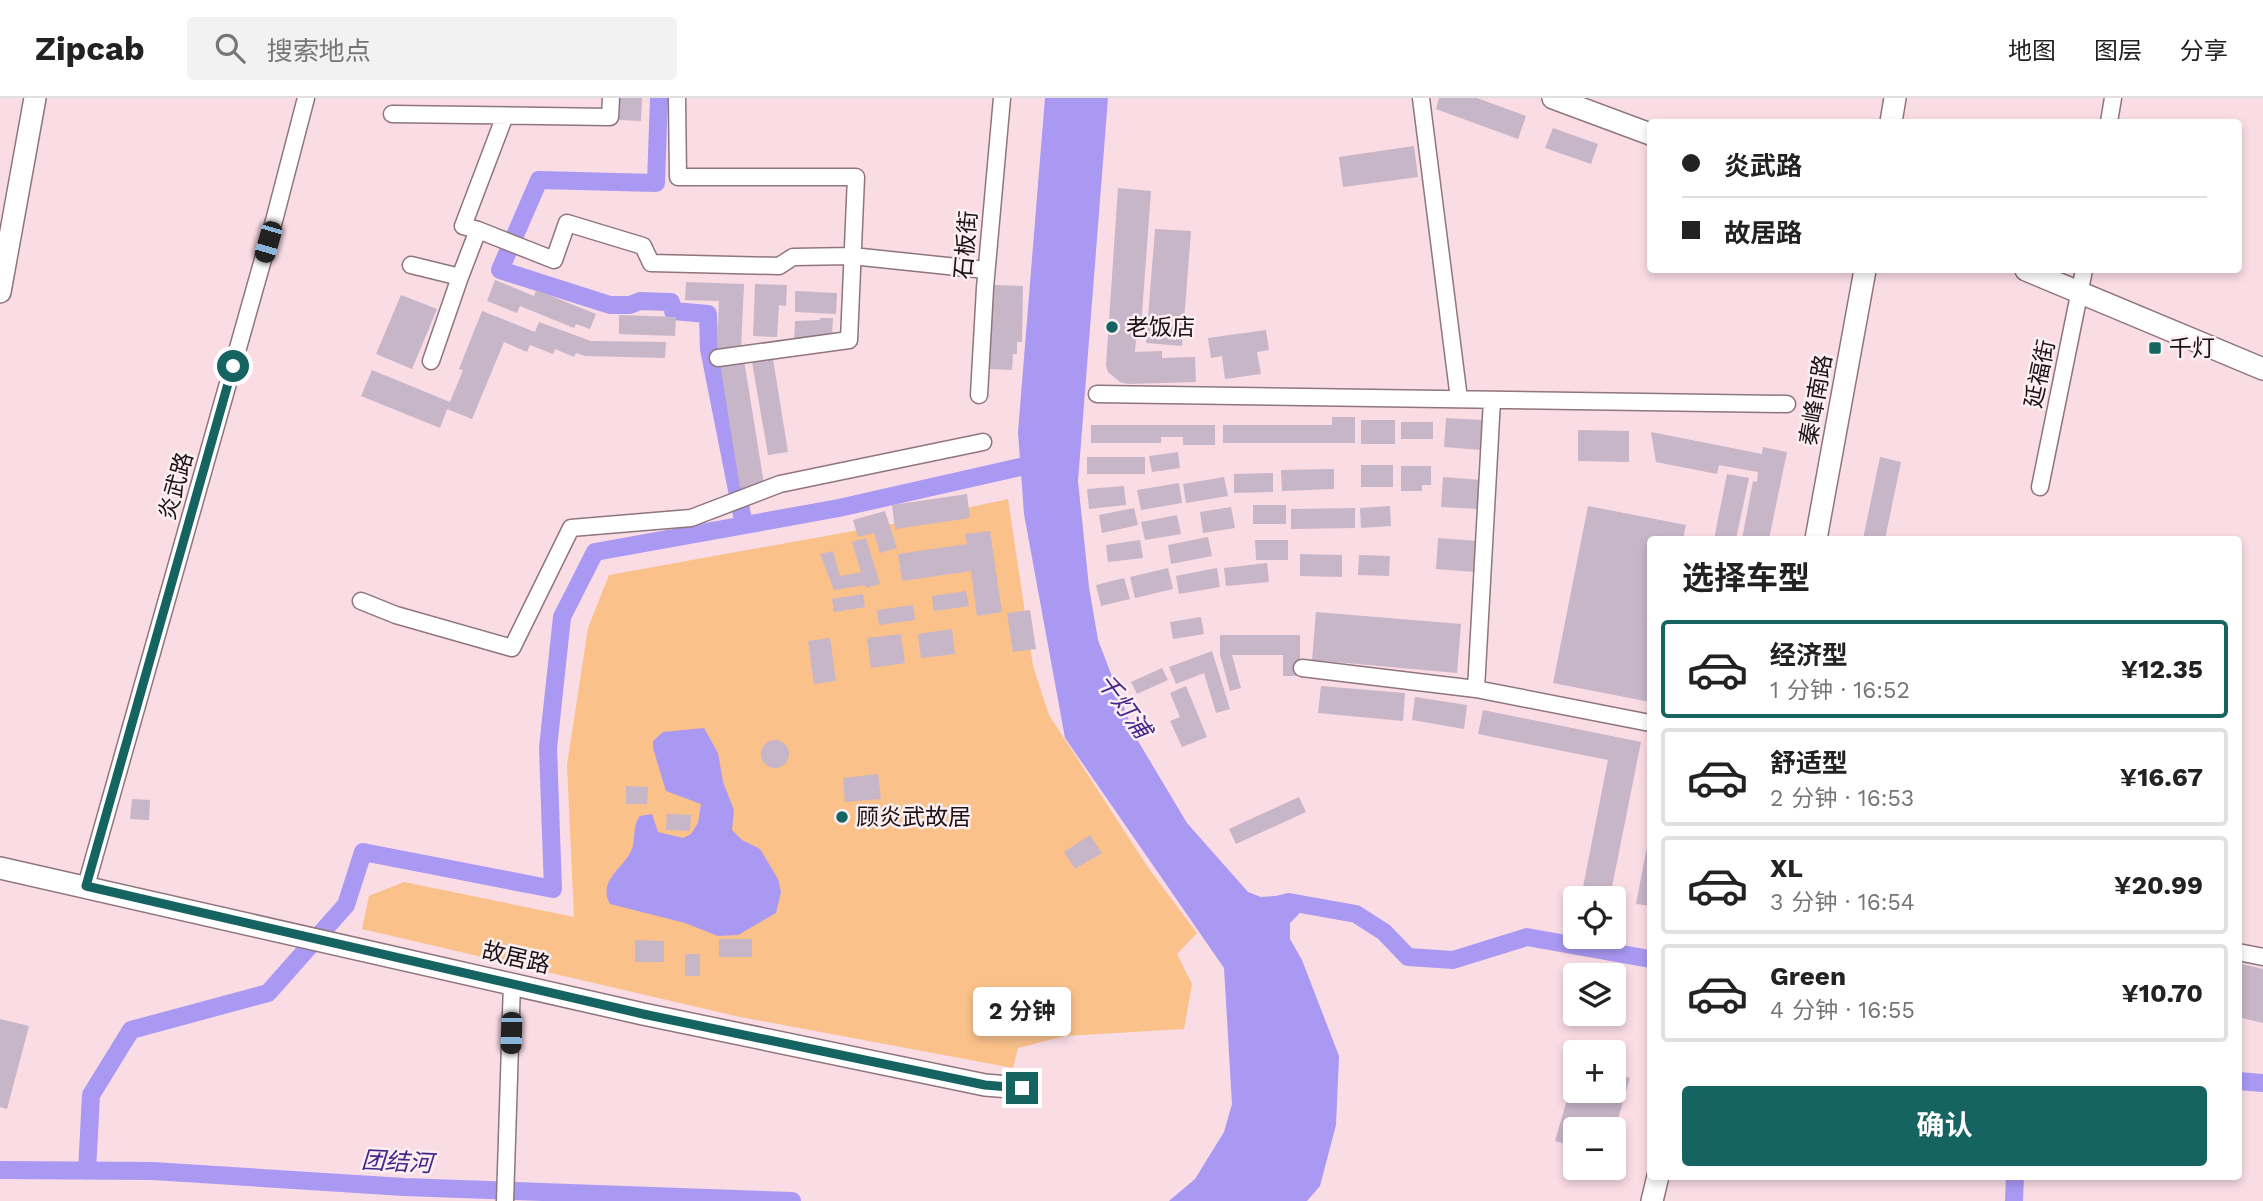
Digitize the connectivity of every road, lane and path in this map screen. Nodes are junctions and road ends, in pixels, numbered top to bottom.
1 (35, 98) edge
2 (306, 98) edge
3 (611, 98) edge
4 (677, 98) edge
5 (1002, 98) edge
6 (1421, 98) edge
7 (1553, 98) edge
8 (1895, 98) edge
9 (2113, 98) edge
10 (392, 114) dead end
11 (504, 118) junction
12 (1892, 119) edge
13 (2110, 119) edge
14 (1647, 133) edge
15 (478, 230) junction
16 (852, 256) junction
17 (411, 265) dead end
18 (986, 270) junction
19 (1864, 273) edge
20 (2033, 273) edge
21 (2083, 273) edge
22 (460, 278) junction
23 (0, 292) edge
24 (2080, 292) junction
25 (718, 358) dead end
26 (431, 361) dead end
27 (2263, 369) edge
28 (1097, 394) dead end
29 (979, 396) dead end
30 (1459, 399) junction
31 (1492, 400) junction
32 (1787, 404) dead end
33 (983, 442) dead end
34 (2039, 487) dead end
35 (1817, 536) edge
36 (360, 601) dead end
37 (1302, 668) dead end
38 (1476, 689) junction
39 (1647, 722) edge
40 (0, 868) edge
41 (86, 886) junction
42 (2242, 953) edge
43 (2263, 957) edge
44 (512, 984) junction
45 (1022, 1088) dead end
46 (1657, 1180) edge
47 (505, 1201) edge
48 (1652, 1201) edge

1 - 23 street
2 - 41 street, 炎武路
3 - 11 street
4 - 16 street
5 - 18 street, 石板街
6 - 30 street
7 - 14 street
8 - 12 street
9 - 13 street
10 - 11 street
11 - 15 street
15 - 16 street
15 - 22 street
16 - 18 street
16 - 25 street
17 - 22 street
18 - 29 street, 石板街
19 - 35 street, 秦峰南路
20 - 24 street
21 - 24 street, 延福街
22 - 26 street
24 - 27 street
24 - 34 street, 延福街
28 - 30 street
30 - 31 street
31 - 32 street
31 - 38 street
33 - 36 street
37 - 38 street
38 - 39 street
40 - 41 street, 故居路
41 - 44 street, 故居路
42 - 43 street
44 - 45 street, 故居路
44 - 47 street
46 - 48 street

